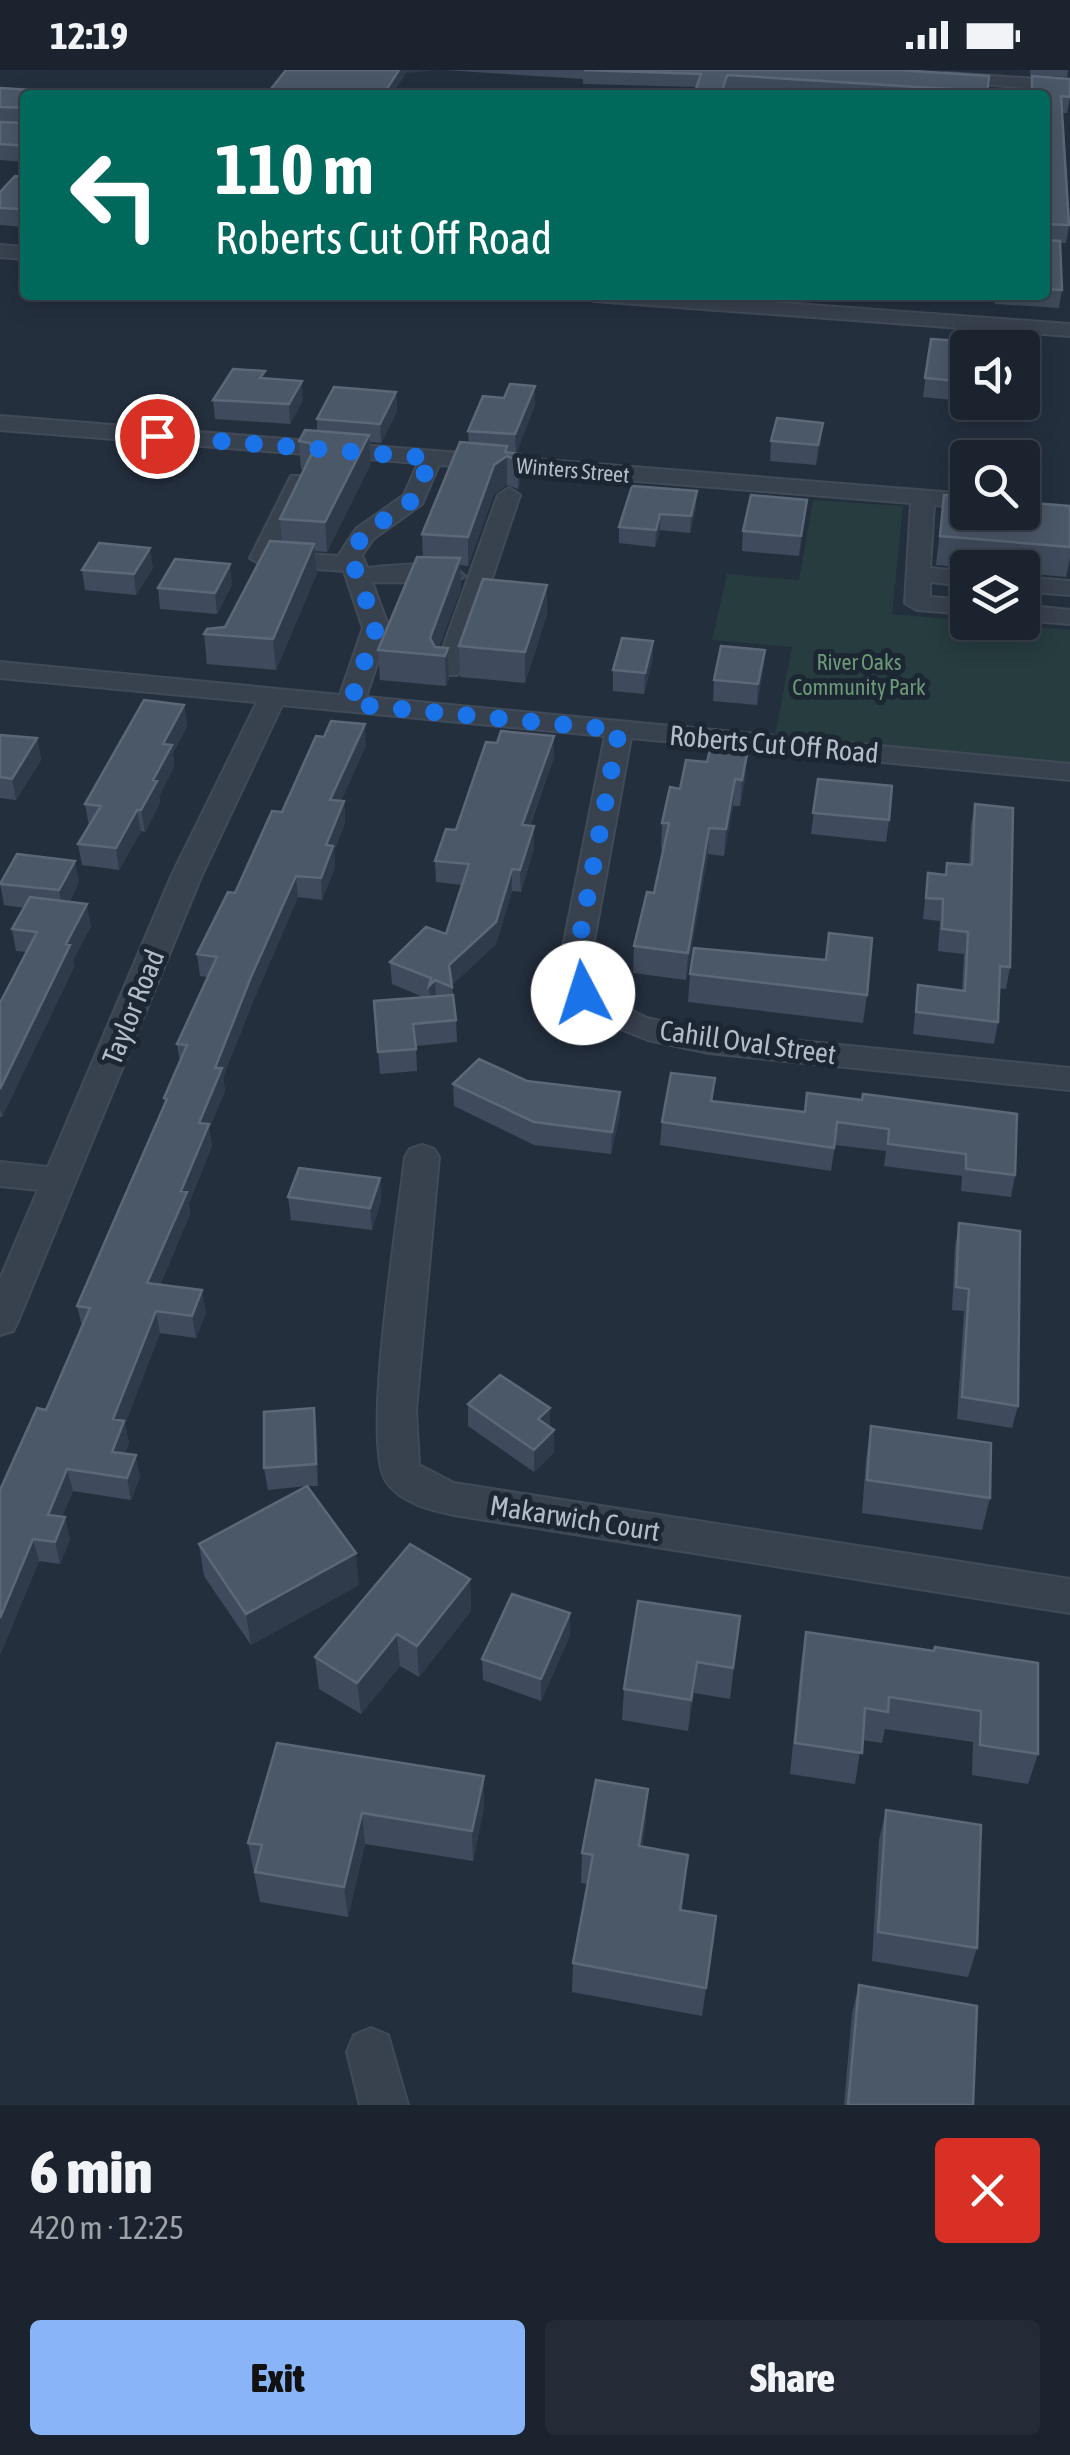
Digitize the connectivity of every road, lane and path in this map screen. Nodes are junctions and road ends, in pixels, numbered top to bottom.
1 (921, 76) edge
2 (1070, 86) edge
3 (723, 300) edge
4 (775, 302) edge
5 (1070, 330) edge
6 (0, 423) edge
7 (431, 458) junction
8 (300, 478) edge
9 (509, 495) dead end
10 (923, 498) junction
11 (950, 500) edge
12 (262, 558) junction
13 (355, 570) junction
14 (918, 574) junction
15 (950, 577) edge
16 (480, 578) junction
17 (1040, 586) edge
18 (247, 588) edge
19 (1070, 588) edge
20 (950, 606) edge
21 (1040, 614) edge
22 (1070, 617) edge
23 (0, 670) edge
24 (448, 670) edge
25 (273, 696) junction
26 (350, 704) junction
27 (619, 730) junction
28 (1070, 772) edge
29 (1070, 1079) edge
30 (422, 1157) dead end
31 (0, 1174) edge
32 (61, 1180) junction
33 (0, 1321) edge
34 (1070, 1596) edge
35 (370, 2052) dead end
36 (384, 2105) edge

1 - 2 street
3 - 4 street
4 - 5 street
6 - 7 street, Winters Street
7 - 10 street, Winters Street
7 - 13 street
8 - 12 street
9 - 16 street
10 - 11 street, Winters Street
10 - 14 street
12 - 13 street
12 - 18 street
13 - 16 street
13 - 26 street
14 - 15 street
14 - 20 street
16 - 24 street
17 - 19 street
21 - 22 street
23 - 25 street, Roberts Cut Off Road
25 - 26 street, Roberts Cut Off Road
25 - 32 street, Taylor Road
26 - 27 street, Roberts Cut Off Road
27 - 28 street, Roberts Cut Off Road
27 - 29 street, Cahill Oval Street
30 - 34 street, Makarwich Court
31 - 32 street
32 - 33 street, Taylor Road
35 - 36 street

